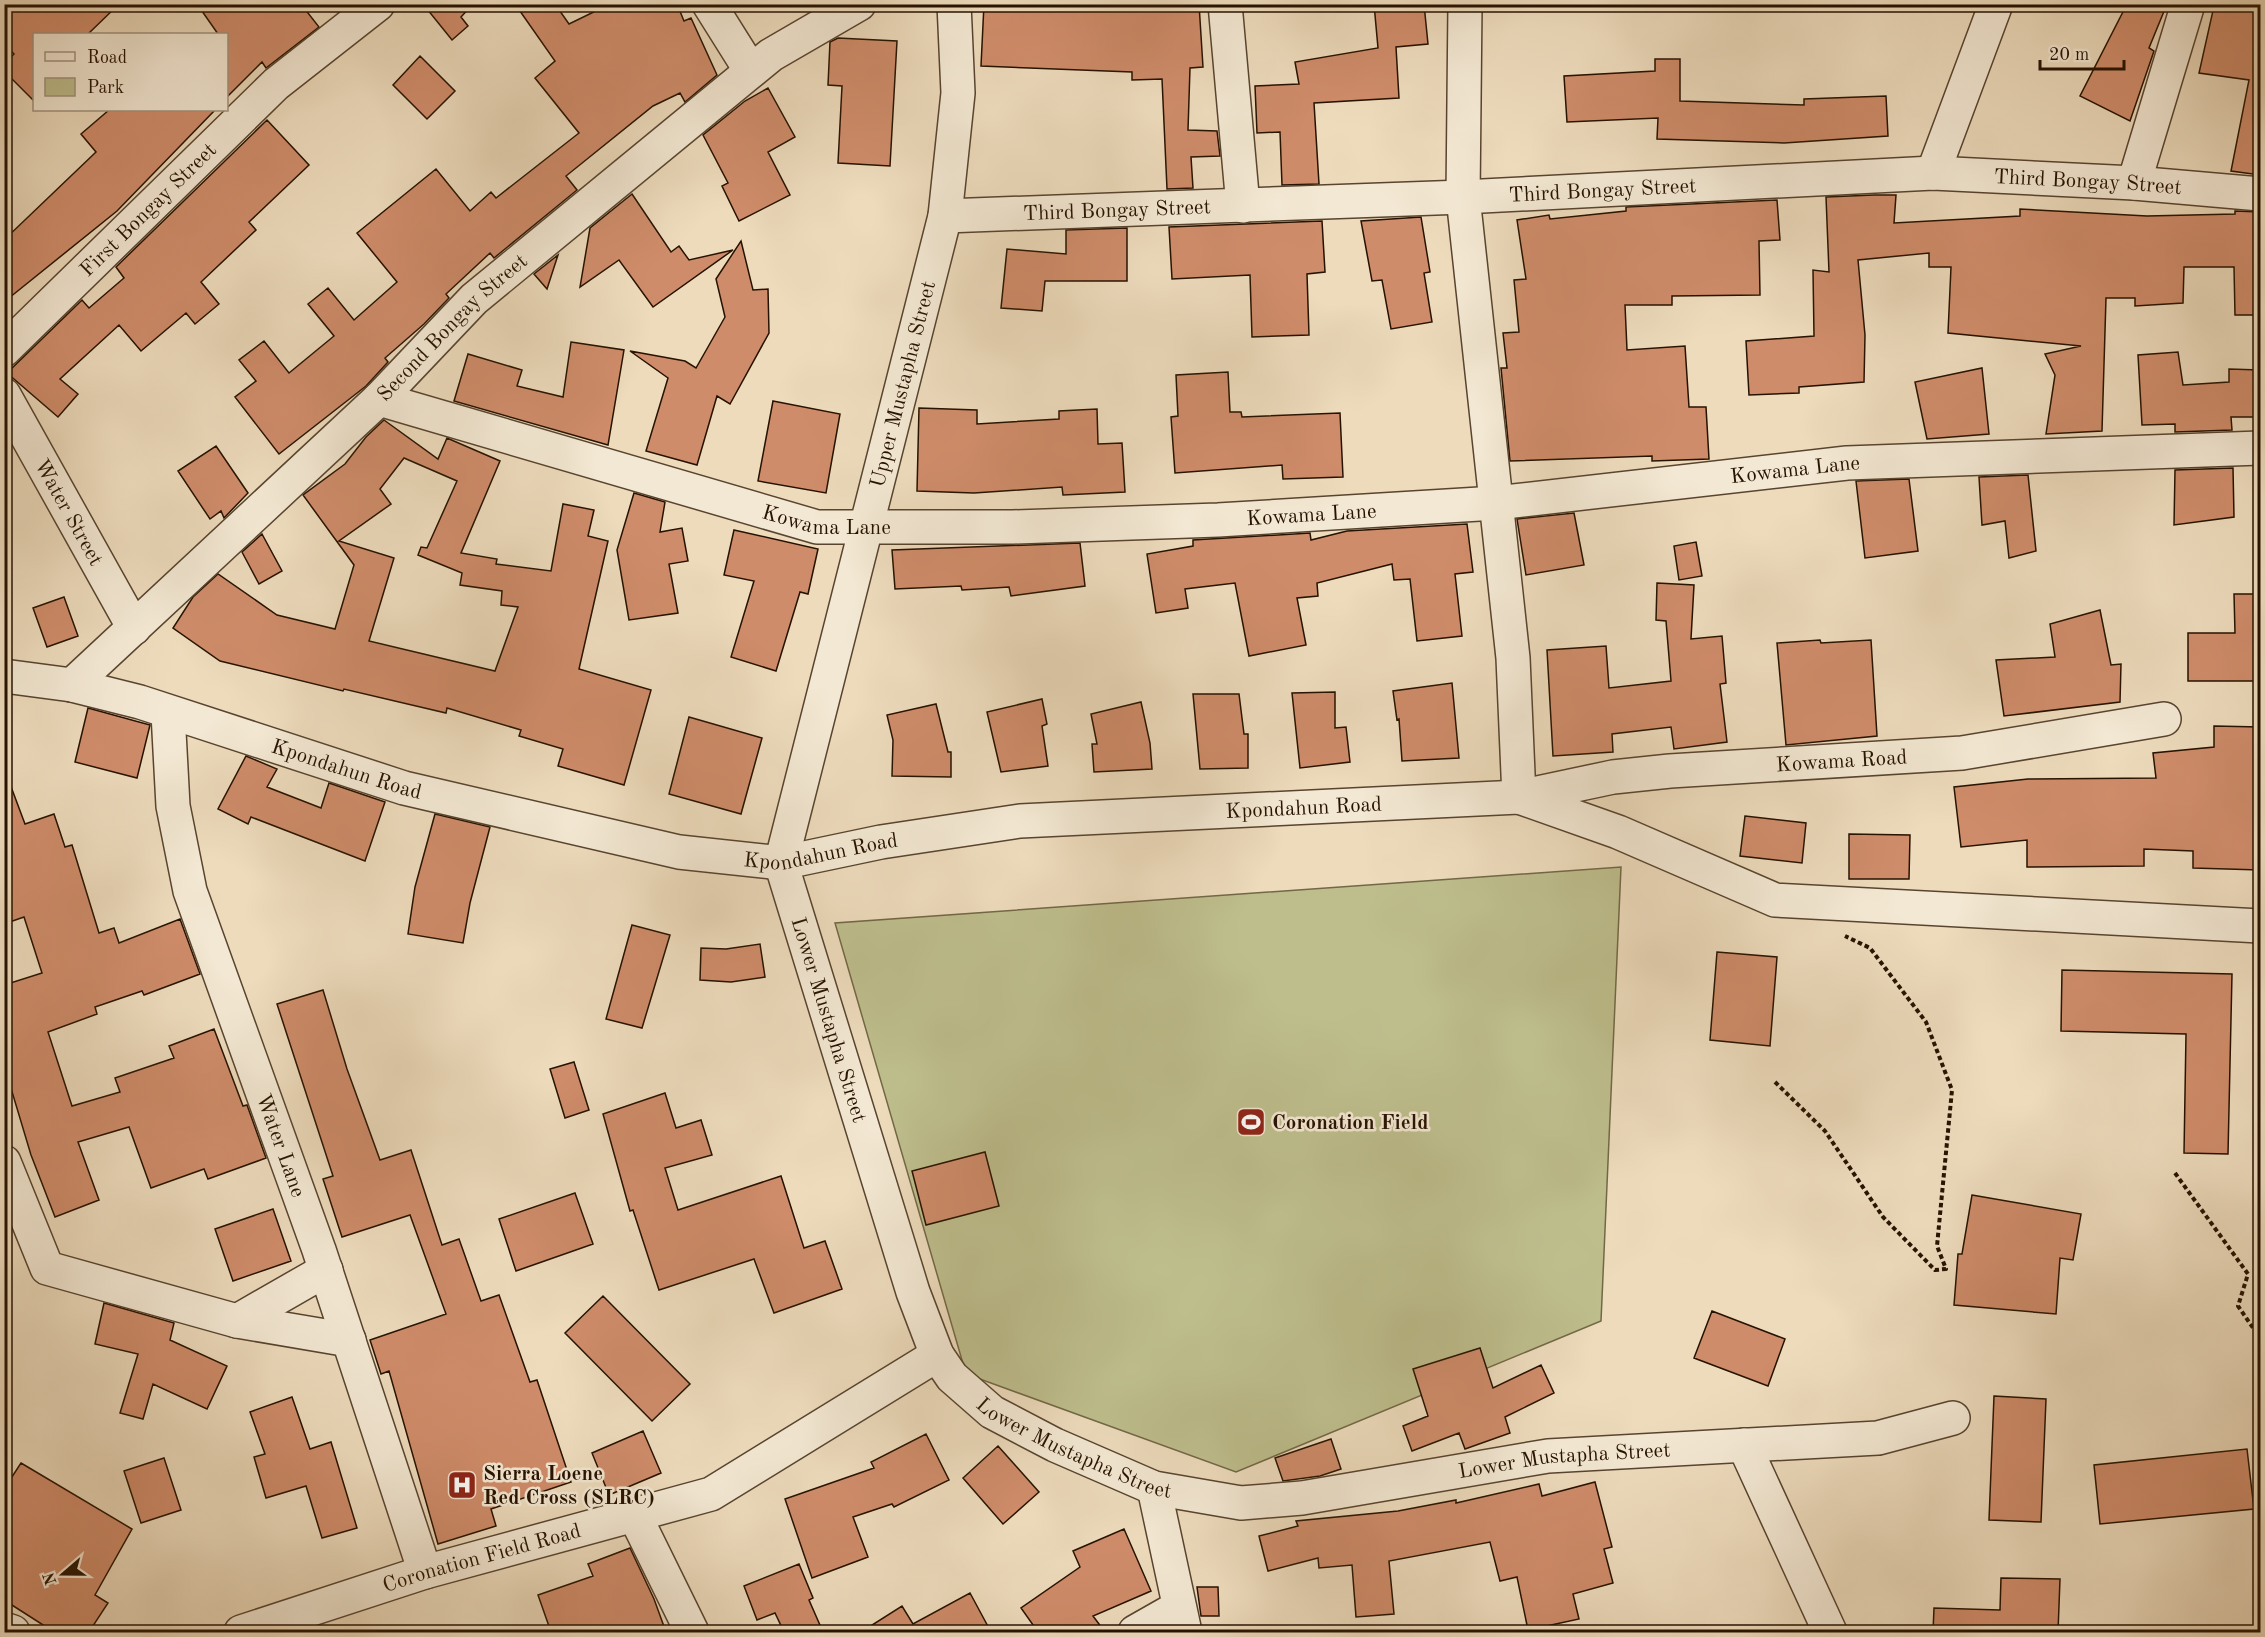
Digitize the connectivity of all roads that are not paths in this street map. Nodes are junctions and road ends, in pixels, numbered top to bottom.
1 (378, 4) edge
2 (710, 4) edge
3 (859, 4) edge
4 (954, 4) edge
5 (1225, 4) edge
6 (1465, 4) edge
7 (1996, 4) edge
8 (2188, 4) edge
9 (751, 71) junction
10 (1933, 173) junction
11 (2134, 183) junction
12 (2260, 194) edge
13 (1463, 197) junction
14 (1243, 206) junction
15 (945, 216) junction
16 (4, 350) edge
17 (4, 395) edge
18 (379, 399) junction
19 (2260, 448) edge
20 (1496, 502) junction
21 (867, 528) junction
22 (134, 628) junction
23 (122, 673) dead end
24 (4, 676) edge
25 (72, 685) junction
26 (154, 708) junction
27 (2164, 719) dead end
28 (1519, 797) junction
29 (781, 863) junction
30 (2260, 926) edge
31 (4, 1162) edge
32 (326, 1270) junction
33 (237, 1321) junction
34 (349, 1340) junction
35 (937, 1355) junction
36 (1953, 1418) dead end
37 (1744, 1445) junction
38 (1154, 1488) junction
39 (634, 1514) junction
40 (425, 1572) junction
41 (1182, 1619) edge
42 (4, 1629) edge
43 (13, 1632) edge
44 (241, 1632) edge
45 (692, 1632) edge
46 (1135, 1632) edge
47 (1830, 1632) edge

1 - 16 street, First Bongay Street
2 - 9 street
3 - 9 street, Second Bongay Street
4 - 15 street, Upper Mustapha Street
5 - 14 street
6 - 13 street
7 - 10 street
8 - 11 street
9 - 18 street, Second Bongay Street
10 - 11 street, Third Bongay Street
10 - 13 street, Third Bongay Street
11 - 12 street, Third Bongay Street
13 - 14 street, Third Bongay Street
13 - 20 street
14 - 15 street, Third Bongay Street
15 - 21 street, Upper Mustapha Street
17 - 22 street, Water Street
18 - 21 street, Kowama Lane
18 - 22 street, Second Bongay Street
19 - 20 street, Kowama Lane
20 - 21 street, Kowama Lane
20 - 28 street
21 - 29 street, Upper Mustapha Street
22 - 25 street, Second Bongay Street
23 - 26 street
24 - 25 street
25 - 26 street, Kpondahun Road
26 - 29 street, Kpondahun Road
26 - 32 street, Water Lane
27 - 28 street, Kowama Road
28 - 29 street, Kpondahun Road
28 - 30 street
29 - 35 street, Lower Mustapha Street
31 - 33 street
32 - 33 street
32 - 34 street, Water Lane
33 - 34 street
34 - 40 street, Water Lane
35 - 38 street, Lower Mustapha Street
35 - 39 street, Coronation Field Road
36 - 37 street, Lower Mustapha Street
37 - 38 street, Lower Mustapha Street
37 - 47 street
38 - 41 street
39 - 40 street, Coronation Field Road
39 - 45 street
40 - 44 street, Coronation Field Road
41 - 46 street
42 - 43 street

